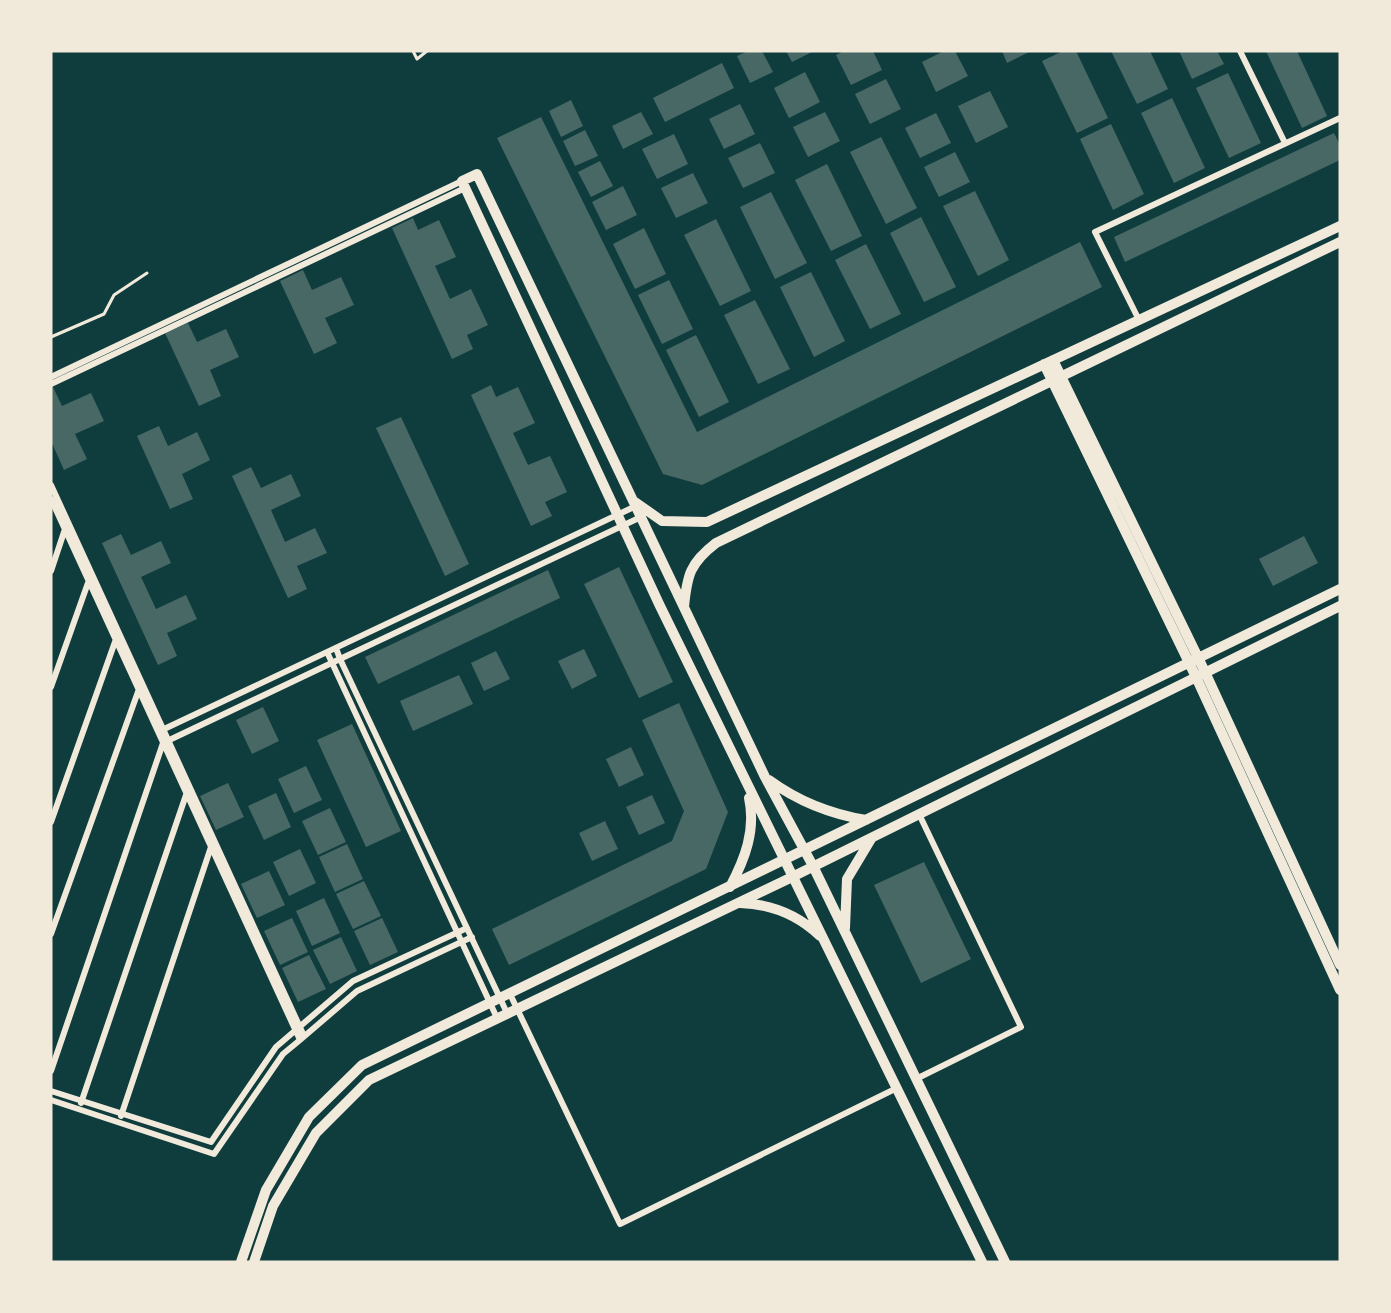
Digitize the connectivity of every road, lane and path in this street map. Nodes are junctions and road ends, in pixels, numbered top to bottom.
1 (413, 51) edge
2 (427, 51) edge
3 (1240, 51) edge
4 (1340, 118) edge
5 (1285, 143) junction
6 (463, 184) junction
7 (1340, 226) edge
8 (1340, 242) edge
9 (147, 273) dead end
10 (1139, 320) junction
11 (51, 337) edge
12 (1048, 362) junction
13 (51, 377) edge
14 (1056, 378) junction
15 (51, 384) edge
16 (51, 485) edge
17 (52, 503) edge
18 (635, 504) junction
19 (617, 515) junction
20 (641, 517) junction
21 (68, 522) junction
22 (623, 526) junction
23 (65, 530) junction
24 (51, 571) edge
25 (92, 573) junction
26 (89, 581) junction
27 (1340, 589) edge
28 (1340, 606) edge
29 (684, 607) junction
30 (118, 632) junction
31 (116, 640) junction
32 (336, 648) junction
33 (327, 652) junction
34 (340, 659) junction
35 (1194, 660) junction
36 (332, 663) junction
37 (1201, 674) junction
38 (141, 682) junction
39 (51, 687) edge
40 (139, 690) junction
41 (161, 730) junction
42 (166, 742) junction
43 (765, 777) junction
44 (189, 785) junction
45 (747, 785) junction
46 (186, 793) junction
47 (919, 814) junction
48 (867, 820) junction
49 (51, 822) edge
50 (874, 836) junction
51 (214, 839) junction
52 (211, 847) junction
53 (804, 851) junction
54 (785, 861) junction
55 (813, 866) junction
56 (793, 876) junction
57 (730, 887) junction
58 (737, 903) junction
59 (467, 928) junction
60 (458, 933) junction
61 (51, 934) edge
62 (846, 934) junction
63 (472, 937) junction
64 (462, 942) junction
65 (826, 942) junction
66 (1340, 965) edge
67 (1340, 990) edge
68 (500, 998) junction
69 (507, 1013) junction
70 (298, 1028) junction
71 (302, 1038) junction
72 (51, 1071) edge
73 (916, 1079) junction
74 (897, 1088) junction
75 (51, 1091) edge
76 (51, 1100) edge
77 (82, 1101) junction
78 (79, 1109) junction
79 (122, 1113) junction
80 (119, 1122) junction
81 (241, 1262) edge
82 (254, 1262) edge
83 (982, 1262) edge
84 (1005, 1262) edge

1 - 2 path
3 - 5 street
4 - 5 street
5 - 10 street
6 - 13 street
6 - 15 street
6 - 18 street
6 - 19 street
7 - 10 street
8 - 14 street
9 - 11 path
10 - 12 street
12 - 14 street
12 - 18 street
14 - 29 street
14 - 35 street
16 - 21 street
17 - 23 street
18 - 19 street
18 - 20 street
19 - 22 street
19 - 32 street
20 - 22 street
20 - 29 street
21 - 23 street
21 - 25 street
22 - 34 street
22 - 45 street
23 - 24 street
23 - 26 street
25 - 26 street
25 - 30 street
26 - 31 street
26 - 39 street
27 - 35 street
28 - 37 street
29 - 43 street
30 - 31 street
30 - 38 street
31 - 40 street
31 - 49 street
32 - 33 street
32 - 34 street
33 - 36 street
33 - 41 street
34 - 36 street
34 - 59 street
35 - 37 street
35 - 48 street
36 - 42 street
36 - 60 street
37 - 47 street
37 - 66 street
37 - 67 street
38 - 40 street
38 - 41 street
40 - 41 street
40 - 61 street
41 - 42 street
42 - 44 street
42 - 46 street
42 - 72 street
43 - 48 street
43 - 53 street
44 - 46 street
44 - 51 street
45 - 54 street
45 - 57 street
46 - 52 street
46 - 77 street
47 - 50 street
47 - 73 street
48 - 53 street
50 - 55 street
50 - 62 street
51 - 52 street
51 - 70 street
52 - 70 street
52 - 79 street
53 - 54 street
53 - 55 street
54 - 56 street
54 - 57 street
55 - 56 street
55 - 62 street
56 - 58 street
56 - 65 street
57 - 68 street
58 - 65 street
58 - 69 street
59 - 60 street
59 - 63 street
60 - 64 street
60 - 70 street
62 - 73 street
63 - 64 street
63 - 68 street
64 - 68 street
64 - 71 street
65 - 74 street
68 - 69 street
68 - 69 street
68 - 69 street
68 - 81 street
69 - 74 street
69 - 82 street
70 - 71 street
70 - 79 street
71 - 80 street
73 - 84 street
74 - 83 street
75 - 77 street
76 - 78 street
77 - 78 street
77 - 79 street
78 - 80 street
79 - 80 street

